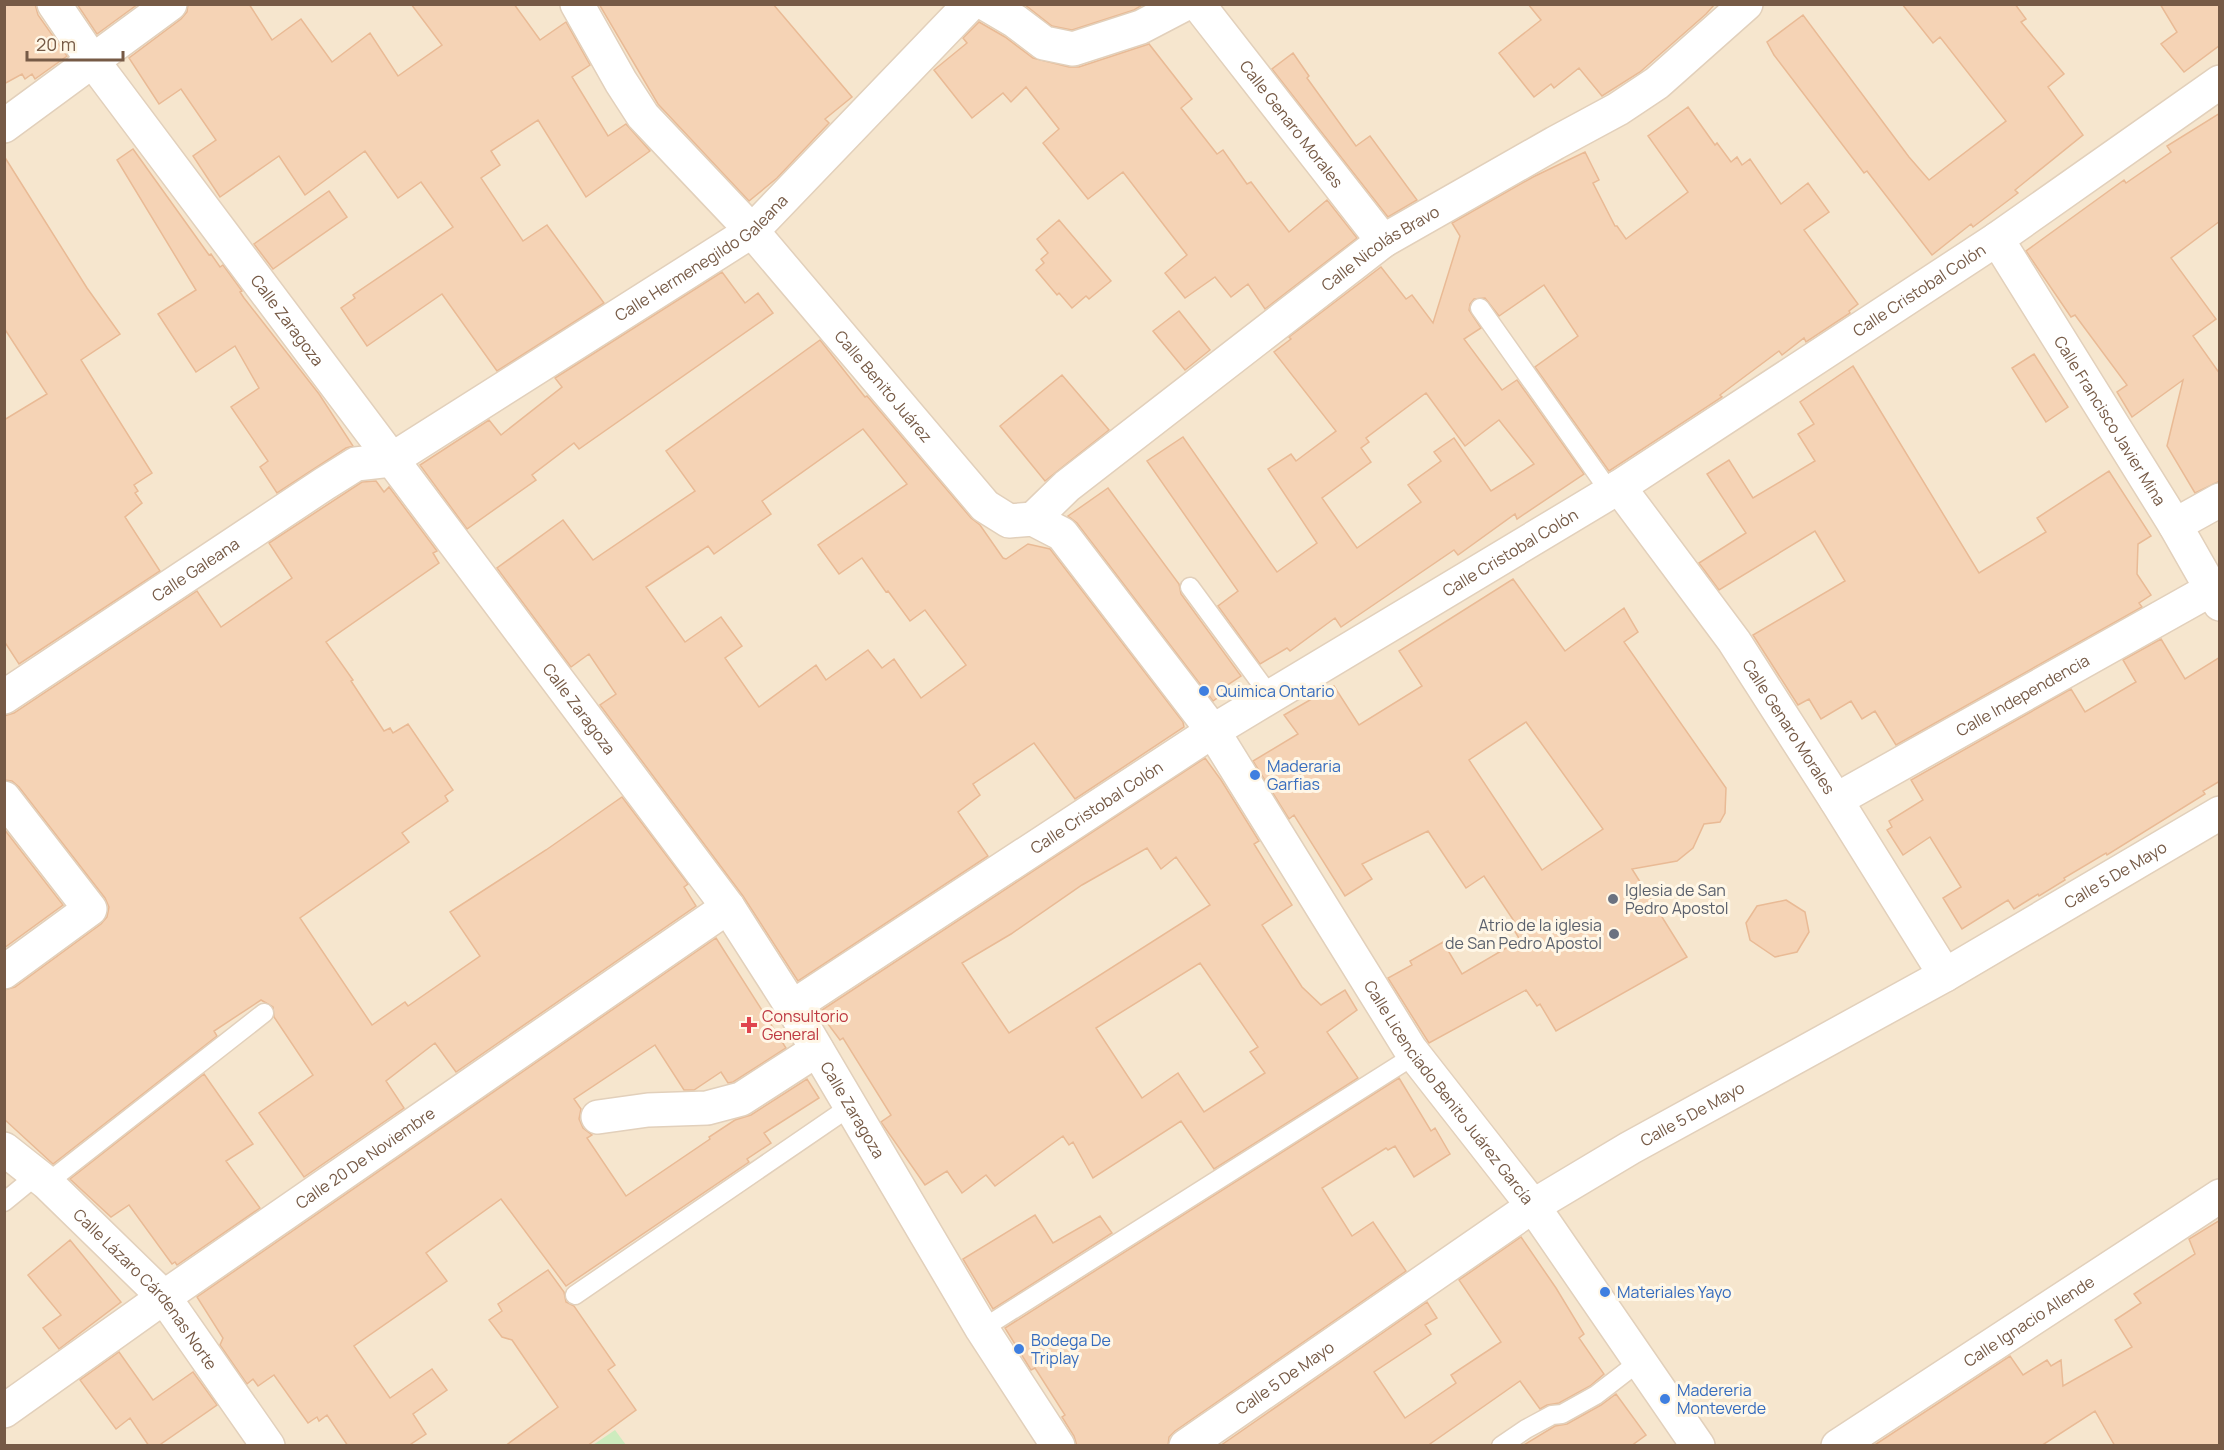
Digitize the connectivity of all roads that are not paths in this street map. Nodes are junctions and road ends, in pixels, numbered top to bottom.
1 (54, 4) edge
2 (170, 4) edge
3 (578, 4) edge
4 (970, 4) edge
5 (986, 4) edge
6 (1185, 4) edge
7 (1198, 4) edge
8 (1746, 4) edge
9 (93, 60) junction
10 (2220, 82) edge
11 (4, 126) edge
12 (752, 231) junction
13 (1997, 239) junction
14 (1383, 241) junction
15 (1480, 308) dead end
16 (391, 460) junction
17 (1615, 490) junction
18 (2220, 500) edge
19 (1033, 519) junction
20 (2175, 525) junction
21 (1190, 587) dead end
22 (2215, 597) edge
23 (4, 697) edge
24 (1271, 697) junction
25 (1213, 731) junction
26 (4, 798) edge
27 (1836, 800) junction
28 (2220, 813) edge
29 (728, 907) junction
30 (4, 972) edge
31 (1945, 975) junction
32 (792, 1007) junction
33 (264, 1013) dead end
34 (817, 1050) junction
35 (1414, 1055) junction
36 (850, 1106) junction
37 (598, 1117) dead end
38 (4, 1149) edge
39 (42, 1179) junction
40 (2220, 1196) edge
41 (4, 1202) edge
42 (1533, 1206) junction
43 (575, 1295) dead end
44 (164, 1297) junction
45 (982, 1329) junction
46 (1640, 1361) junction
47 (4, 1411) edge
48 (268, 1446) edge
49 (1058, 1446) edge
50 (1186, 1446) edge
51 (1501, 1446) edge
52 (1698, 1446) edge
53 (1838, 1446) edge

1 - 9 street, Calle Zaragoza
2 - 9 street
3 - 12 street, Calle Benito Juárez
4 - 12 street, Calle Hermenegildo Galeana
5 - 6 street
7 - 14 street, Calle Genaro Morales
8 - 14 street, Calle Nicolás Bravo
9 - 11 street
9 - 16 street, Calle Zaragoza
10 - 13 street, Calle Cristobal Colón
12 - 16 street, Calle Hermenegildo Galeana
12 - 19 street, Calle Benito Juárez
13 - 17 street, Calle Cristobal Colón
13 - 20 street, Calle Francisco Javier Mina
14 - 19 street, Calle Nicolás Bravo
15 - 17 lane
16 - 23 street, Calle Galeana
16 - 29 street, Calle Zaragoza
17 - 24 street, Calle Cristobal Colón
17 - 27 street, Calle Genaro Morales
18 - 20 street
19 - 25 street, Calle Benito Juárez
20 - 22 street, Calle Francisco Javier Mina
21 - 24 lane
22 - 27 street, Calle Independencia
24 - 25 street, Calle Cristobal Colón
25 - 32 street, Calle Cristobal Colón
25 - 35 street, Calle Licenciado Benito Juárez García
26 - 30 street
27 - 31 street, Calle Genaro Morales
28 - 31 street, Calle 5 De Mayo
29 - 32 street, Calle Zaragoza
29 - 44 street, Calle 20 De Noviembre
31 - 42 street, Calle 5 De Mayo
32 - 34 street, Calle Zaragoza
33 - 39 lane
34 - 36 street, Calle Zaragoza
34 - 37 street
35 - 42 street, Calle Licenciado Benito Juárez García
35 - 45 lane
36 - 43 lane
36 - 45 street, Calle Zaragoza
38 - 39 street, Calle Lázaro Cárdenas Norte
39 - 41 lane
39 - 44 street, Calle Lázaro Cárdenas Norte
40 - 53 street, Calle Ignacio Allende
42 - 46 street, Calle Licenciado Benito Juárez García
42 - 50 street, Calle 5 De Mayo
44 - 47 street, Calle 20 De Noviembre
44 - 48 street, Calle Lázaro Cárdenas Norte
45 - 49 street, Calle Zaragoza
46 - 51 lane
46 - 52 street, Calle Licenciado Benito Juárez García

